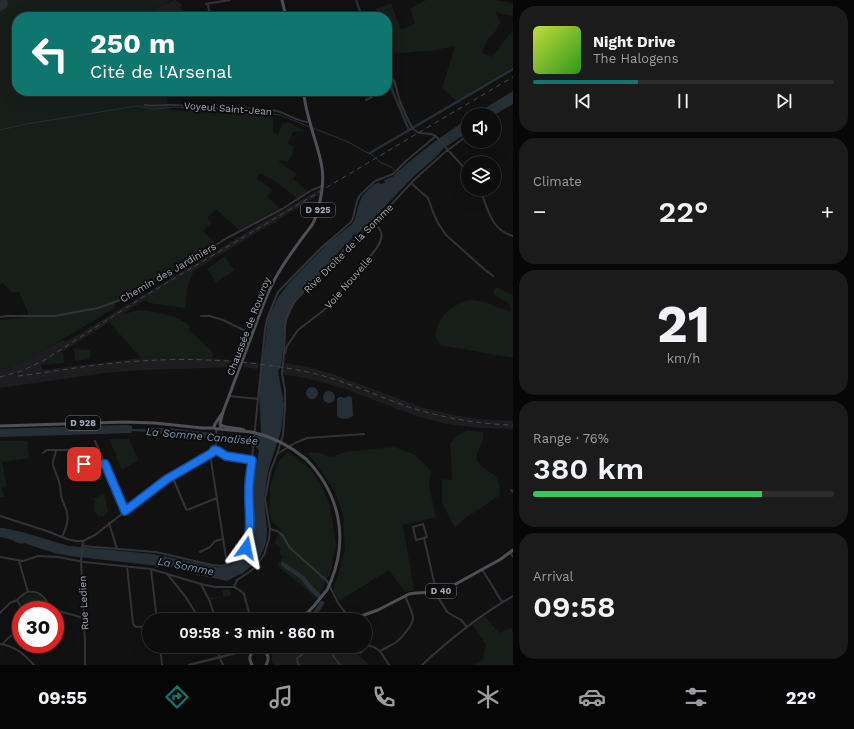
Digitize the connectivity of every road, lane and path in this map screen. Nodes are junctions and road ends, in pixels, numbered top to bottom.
1 (230, 0) edge
2 (282, 0) edge
3 (209, 12) edge
4 (285, 12) edge
5 (392, 78) edge
6 (304, 96) edge
7 (372, 96) edge
8 (366, 100) dead end
9 (145, 105) dead end
10 (310, 124) junction
11 (437, 137) junction
12 (461, 140) edge
13 (447, 149) junction
14 (461, 164) edge
15 (411, 184) junction
16 (323, 186) junction
17 (482, 196) edge
18 (374, 222) junction
19 (513, 236) edge
20 (493, 276) dead end
21 (201, 316) dead end
22 (0, 317) edge
23 (252, 334) junction
24 (284, 354) junction
25 (229, 396) junction
26 (258, 399) junction
27 (0, 426) edge
28 (217, 427) junction
29 (364, 434) dead end
30 (96, 441) dead end
31 (56, 450) junction
32 (214, 450) junction
33 (44, 453) dead end
34 (210, 454) junction
35 (277, 454) junction
36 (252, 460) junction
37 (105, 464) junction
38 (172, 476) junction
39 (217, 498) junction
40 (125, 511) junction
41 (0, 516) edge
42 (109, 523) junction
43 (270, 529) junction
44 (62, 537) junction
45 (424, 538) junction
46 (224, 539) junction
47 (83, 541) junction
48 (82, 547) junction
49 (117, 549) junction
50 (512, 551) edge
51 (200, 552) dead end
52 (0, 557) edge
53 (513, 557) edge
54 (19, 560) junction
55 (81, 560) junction
56 (228, 564) junction
57 (127, 566) junction
58 (151, 569) junction
59 (482, 569) junction
60 (167, 574) junction
61 (201, 584) junction
62 (234, 587) junction
63 (326, 590) junction
64 (28, 592) junction
65 (436, 592) junction
66 (405, 596) junction
67 (513, 596) edge
68 (17, 600) joint
69 (46, 601) edge
70 (502, 602) junction
71 (0, 613) edge
72 (64, 613) edge
73 (156, 613) edge
74 (196, 613) edge
75 (214, 613) edge
76 (249, 613) edge
77 (307, 613) edge
78 (310, 613) edge
79 (346, 613) edge
80 (370, 613) edge
81 (84, 618) junction
82 (467, 626) junction
83 (142, 627) edge
84 (12, 635) edge
85 (1, 644) edge
86 (372, 647) edge
87 (380, 651) junction
88 (161, 653) edge
89 (218, 653) edge
90 (236, 653) edge
91 (245, 653) edge
92 (252, 653) edge
93 (265, 653) edge
94 (305, 653) edge
95 (331, 653) edge
96 (267, 655) joint
97 (219, 657) junction
98 (250, 658) junction
99 (266, 663) edge
100 (251, 664) edge
101 (34, 665) edge
102 (85, 665) edge
103 (162, 665) edge
104 (189, 665) edge
105 (223, 665) edge
106 (271, 665) edge
107 (299, 665) edge
108 (340, 665) edge
109 (389, 665) edge
110 (422, 665) edge

1 - 3 street
2 - 4 main road
5 - 11 street
6 - 10 main road, Chaussée de Rouvroy / D 925
7 - 8 street
9 - 10 street, Voyeul Saint-Jean
10 - 16 main road, Chaussée de Rouvroy / D 925
11 - 13 street
11 - 26 street
12 - 13 street, Rive Droite de la Somme
13 - 14 street
13 - 15 street, Rive Droite de la Somme
15 - 18 street, Rive Droite de la Somme
15 - 20 street
16 - 22 street, Chemin des Jardiniers
16 - 23 main road, Chaussée de Rouvroy / D 925
17 - 19 street
18 - 24 street, Rive Droite de la Somme
18 - 24 street, Voie Nouvelle
21 - 23 street
23 - 25 main road, Chaussée de Rouvroy / D 925
24 - 35 street, Rive Droite de la Somme
25 - 26 street
25 - 28 main road, Chaussée de Rouvroy / D 925
26 - 36 street
27 - 28 main road, D 928
28 - 32 street
28 - 63 main road, D 928, bridge
29 - 35 street
30 - 37 street
31 - 33 street
31 - 37 street
31 - 44 street
32 - 34 street
32 - 36 street
34 - 38 street
34 - 39 street
35 - 43 street, Rive Droite de la Somme
36 - 56 street
37 - 40 street
38 - 39 street
38 - 40 street
39 - 46 street
40 - 42 street
41 - 44 street
42 - 47 street
42 - 49 street
43 - 62 street, Rive Droite de la Somme
43 - 79 street
44 - 47 street
45 - 45 street
45 - 65 street
46 - 51 street
46 - 56 street
47 - 48 street, Rue Ledien
48 - 49 street
48 - 55 street, Rue Ledien
49 - 56 street
50 - 53 street
50 - 59 main road, D 40
52 - 54 street
54 - 55 street
54 - 64 street
55 - 57 street
55 - 81 street, Rue Ledien
57 - 58 street
57 - 83 street
58 - 60 street
58 - 73 street
59 - 65 main road, D 40
59 - 70 street
60 - 61 street
60 - 74 street
61 - 62 street
61 - 75 street
62 - 76 street
63 - 77 main road, D 928
63 - 78 main road, D 928
64 - 68 street
64 - 69 street
65 - 66 main road, D 40
65 - 82 street
66 - 80 main road, D 40
66 - 87 street
67 - 70 street
68 - 71 street
70 - 82 street
72 - 81 street
81 - 102 street, Rue Ledien
82 - 110 street
84 - 85 street
85 - 101 street
86 - 87 street
87 - 109 street
88 - 103 street
89 - 97 street
90 - 97 street
91 - 98 street
92 - 98 main road
93 - 96 main road
94 - 107 street
95 - 108 street
96 - 99 main road
97 - 104 street
97 - 105 street
98 - 100 main road
99 - 106 main road

